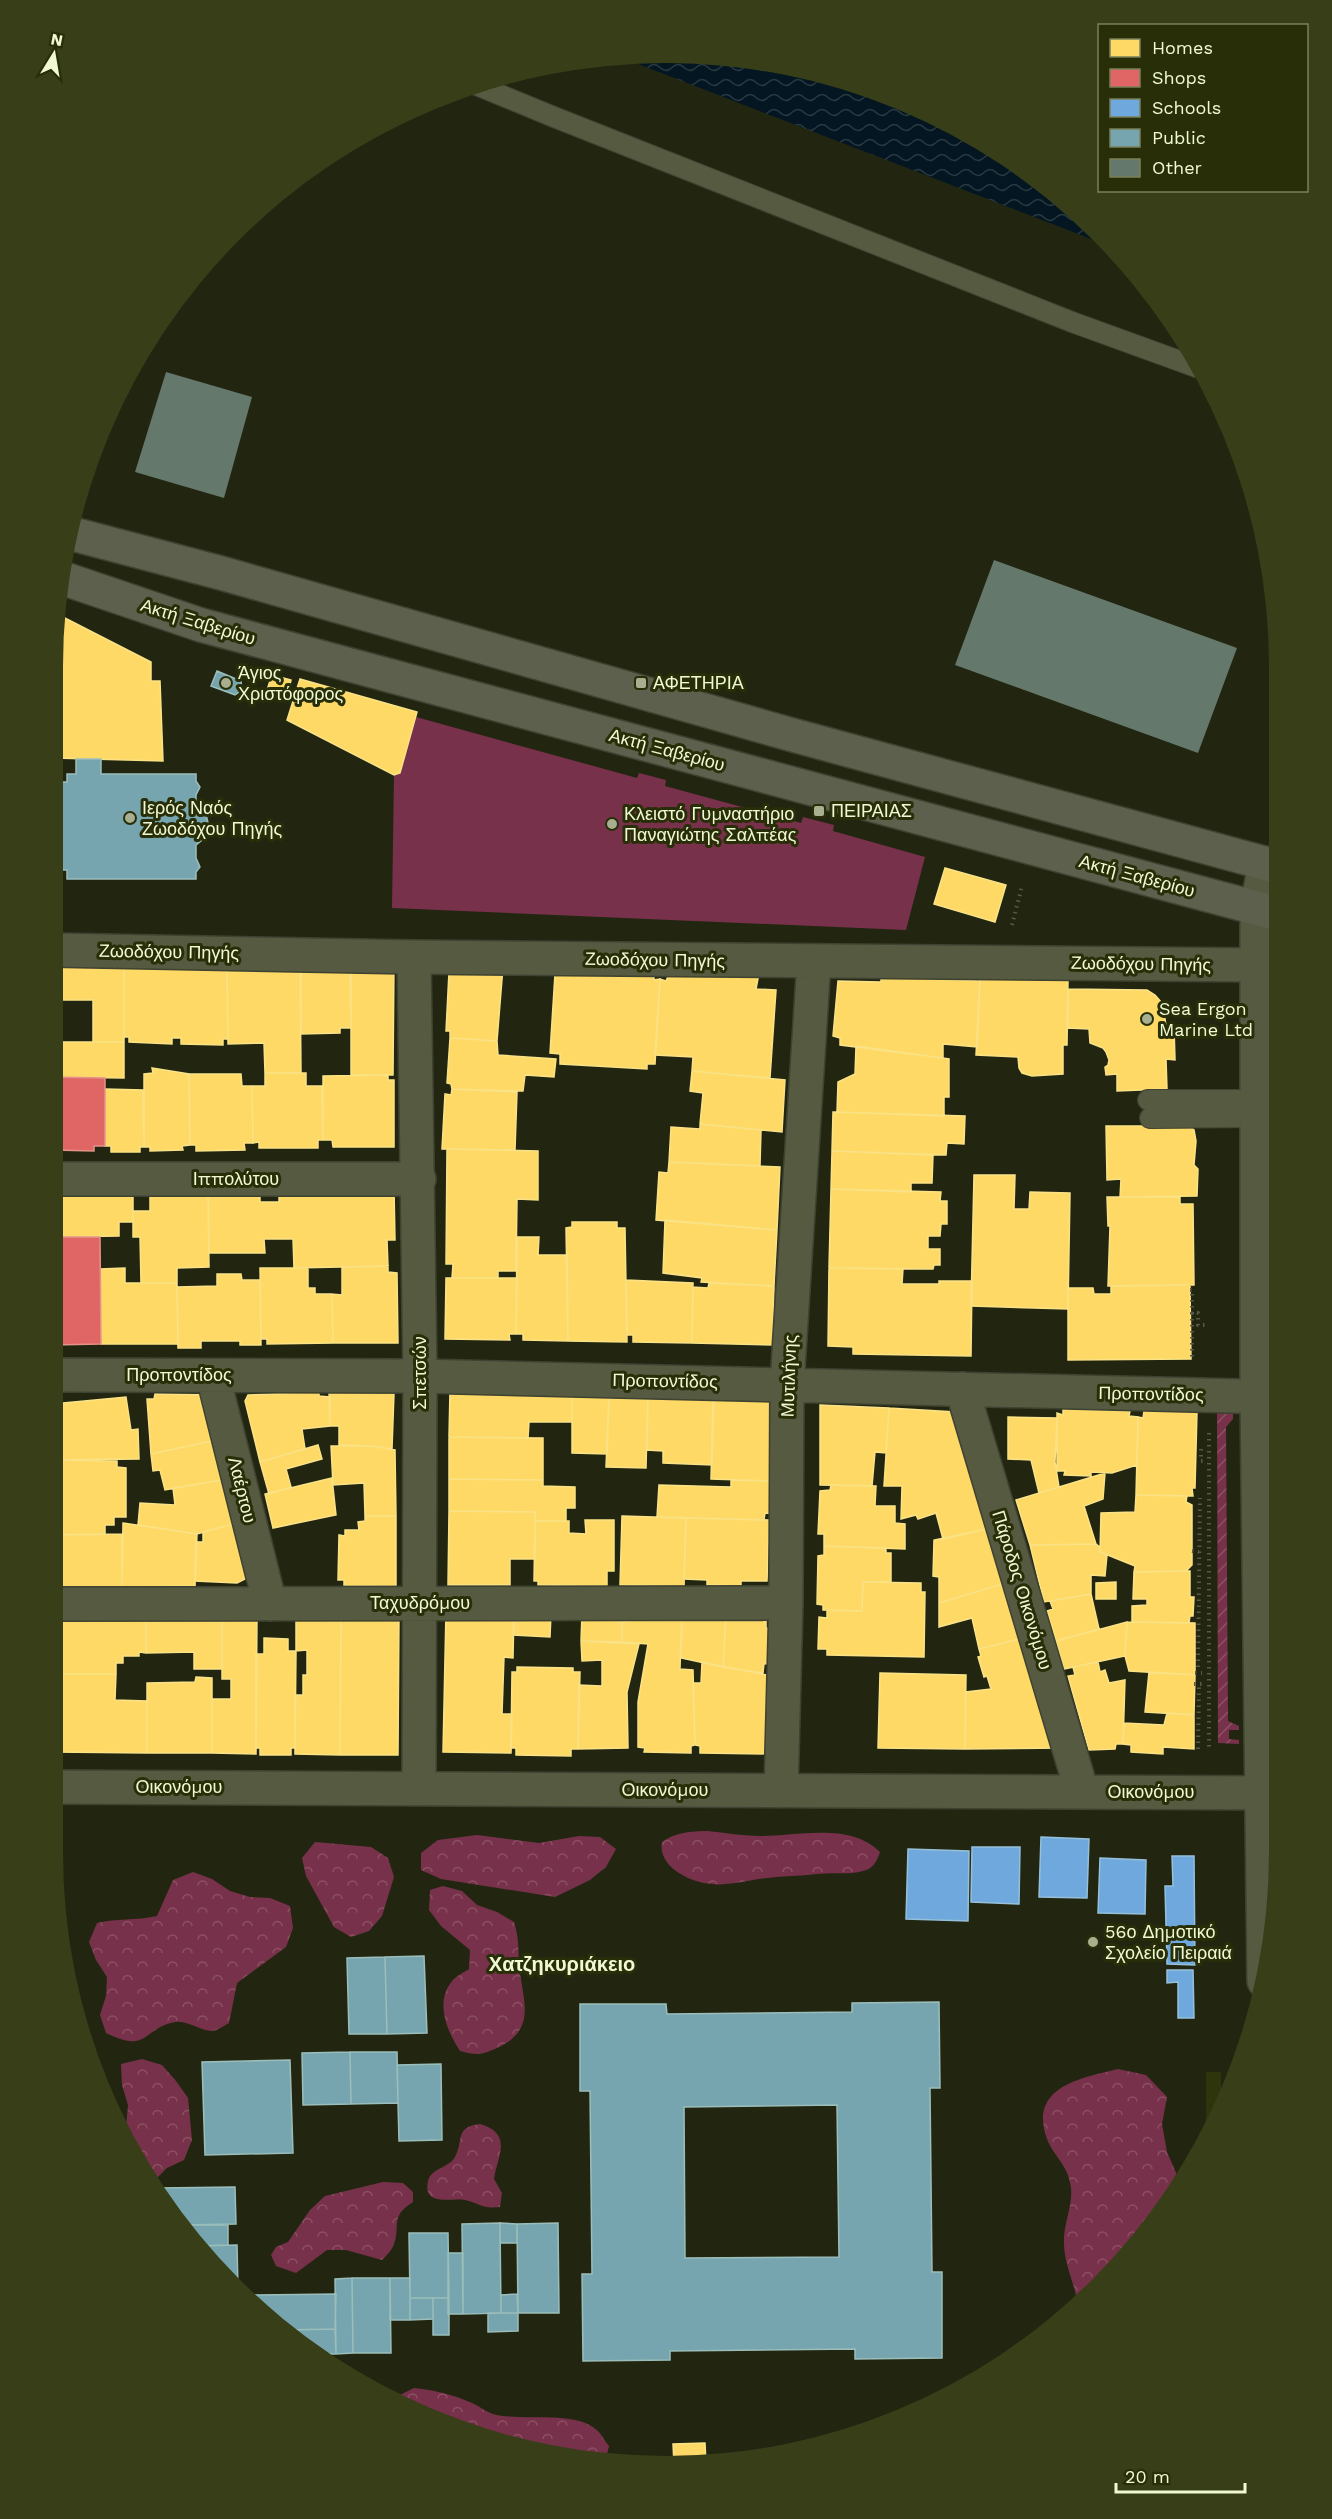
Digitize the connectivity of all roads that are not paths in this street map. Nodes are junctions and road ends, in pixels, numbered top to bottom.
1 (489, 90) edge
2 (1187, 364) edge
3 (78, 535) edge
4 (69, 580) edge
5 (1269, 864) edge
6 (1269, 876) edge
7 (1266, 910) edge
8 (63, 950) edge
9 (414, 957) junction
10 (814, 961) junction
11 (1257, 965) junction
12 (1257, 1108) junction
13 (1149, 1109) dead end
14 (63, 1179) edge
15 (419, 1179) junction
16 (63, 1375) edge
17 (213, 1376) junction
18 (420, 1376) junction
19 (787, 1384) junction
20 (962, 1389) junction
21 (1267, 1396) edge
22 (419, 1603) junction
23 (786, 1603) junction
24 (63, 1604) edge
25 (270, 1604) junction
26 (63, 1787) edge
27 (419, 1788) junction
28 (782, 1791) junction
29 (1082, 1792) junction
30 (1269, 1793) edge
31 (1266, 1914) edge

1 - 2 lane
3 - 5 main road
4 - 7 main road, Ακτή Ξαβερίου
6 - 7 street
7 - 11 street
8 - 9 street, Ζωοδόχου Πηγής
9 - 10 street, Ζωοδόχου Πηγής
9 - 15 street, Σπετσών
10 - 11 street, Ζωοδόχου Πηγής
10 - 19 street, Μυτιλήνης
11 - 12 street
12 - 13 lane
12 - 21 street
14 - 15 street, Ιππολύτου
15 - 18 street, Σπετσών
16 - 17 street, Προποντίδος
17 - 18 street, Προποντίδος
17 - 25 street, Λαέρτου
18 - 19 street, Προποντίδος
18 - 22 street, Σπετσών
19 - 20 street, Προποντίδος
19 - 23 street, Μυτιλήνης
20 - 21 street, Προποντίδος
20 - 29 street, Πάροδος Οικονόμου
21 - 30 street
22 - 23 street, Ταχυδρόμου
22 - 25 street, Ταχυδρόμου
22 - 27 street, Σπετσών
23 - 28 street, Μυτιλήνης
24 - 25 street, Ταχυδρόμου
26 - 27 street, Οικονόμου
27 - 28 street, Οικονόμου
28 - 29 street, Οικονόμου
29 - 30 street, Οικονόμου
30 - 31 street

